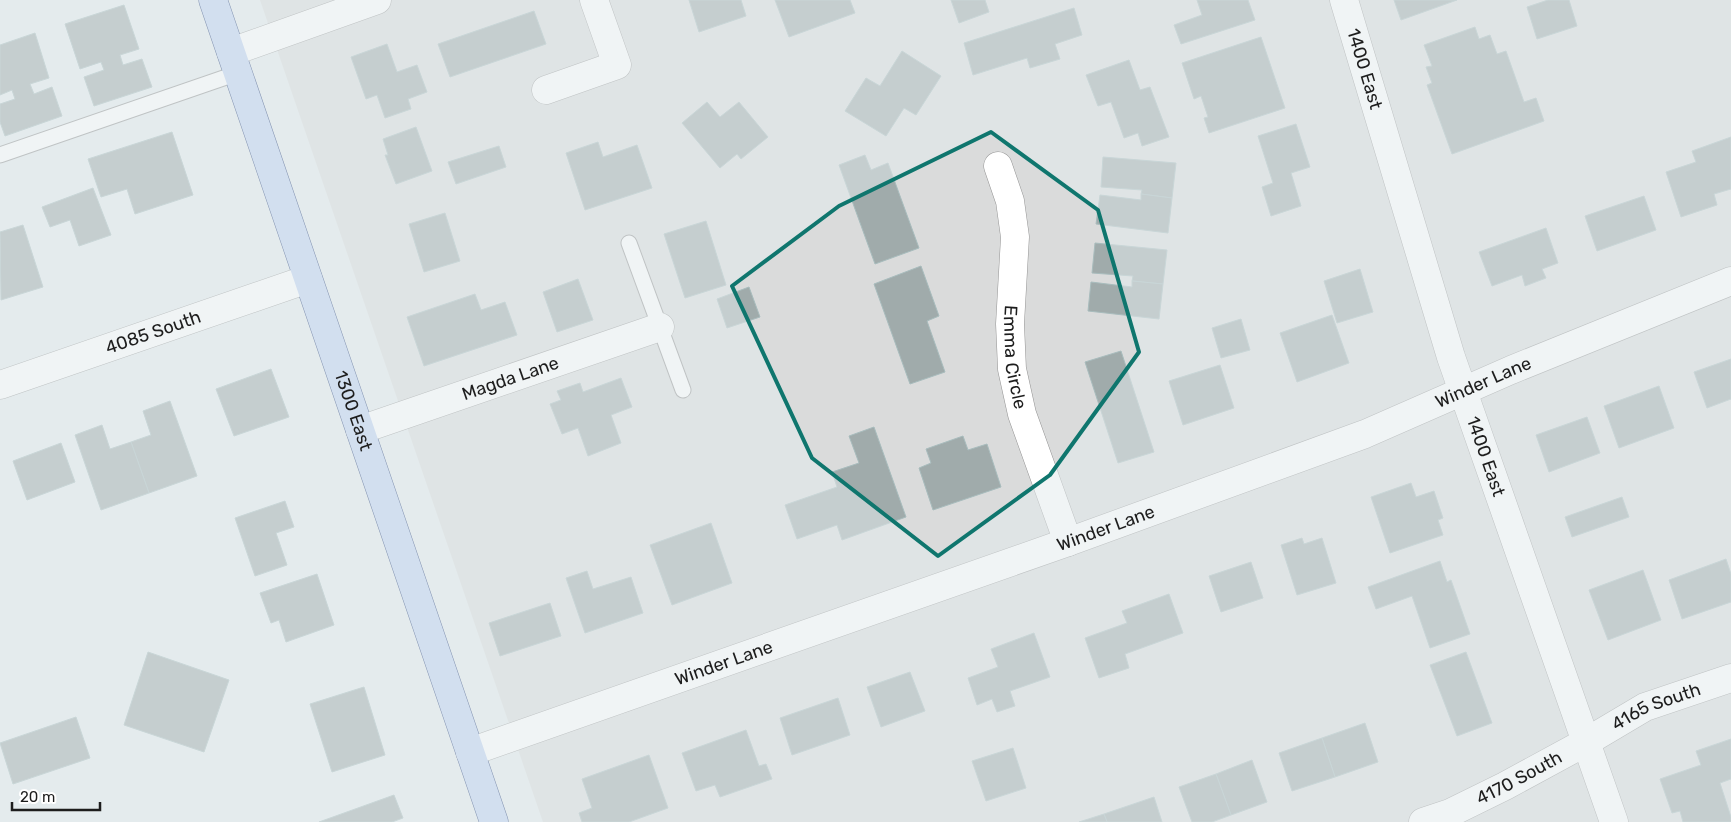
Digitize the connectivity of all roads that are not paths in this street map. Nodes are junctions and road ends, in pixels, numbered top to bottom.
1 (213, 0) edge
2 (377, 0) edge
3 (594, 0) edge
4 (1344, 0) edge
5 (234, 62) junction
6 (546, 90) dead end
7 (0, 155) edge
8 (998, 166) dead end
9 (629, 243) dead end
10 (308, 279) junction
11 (1731, 281) edge
12 (660, 327) junction
13 (0, 385) edge
14 (683, 390) dead end
15 (1463, 392) junction
16 (360, 430) junction
17 (1068, 542) junction
18 (1731, 678) edge
19 (1586, 742) junction
20 (470, 752) junction
21 (494, 822) edge
22 (1423, 822) edge
23 (1614, 822) edge

1 - 5 main road, 1300 East
2 - 5 street
3 - 6 street
4 - 15 street, 1400 East
5 - 7 lane
5 - 10 main road, 1300 East
8 - 17 street, Emma Circle
9 - 12 lane
10 - 13 street, 4085 South
10 - 16 main road, 1300 East
11 - 15 street, Winder Lane
12 - 14 lane
12 - 16 street, Magda Lane
15 - 17 street, Winder Lane
15 - 19 street, 1400 East
16 - 20 main road, 1300 East
17 - 20 street, Winder Lane
18 - 19 street, 4165 South
19 - 22 street, 4170 South
19 - 23 street, 1400 East
20 - 21 main road, 1300 East

